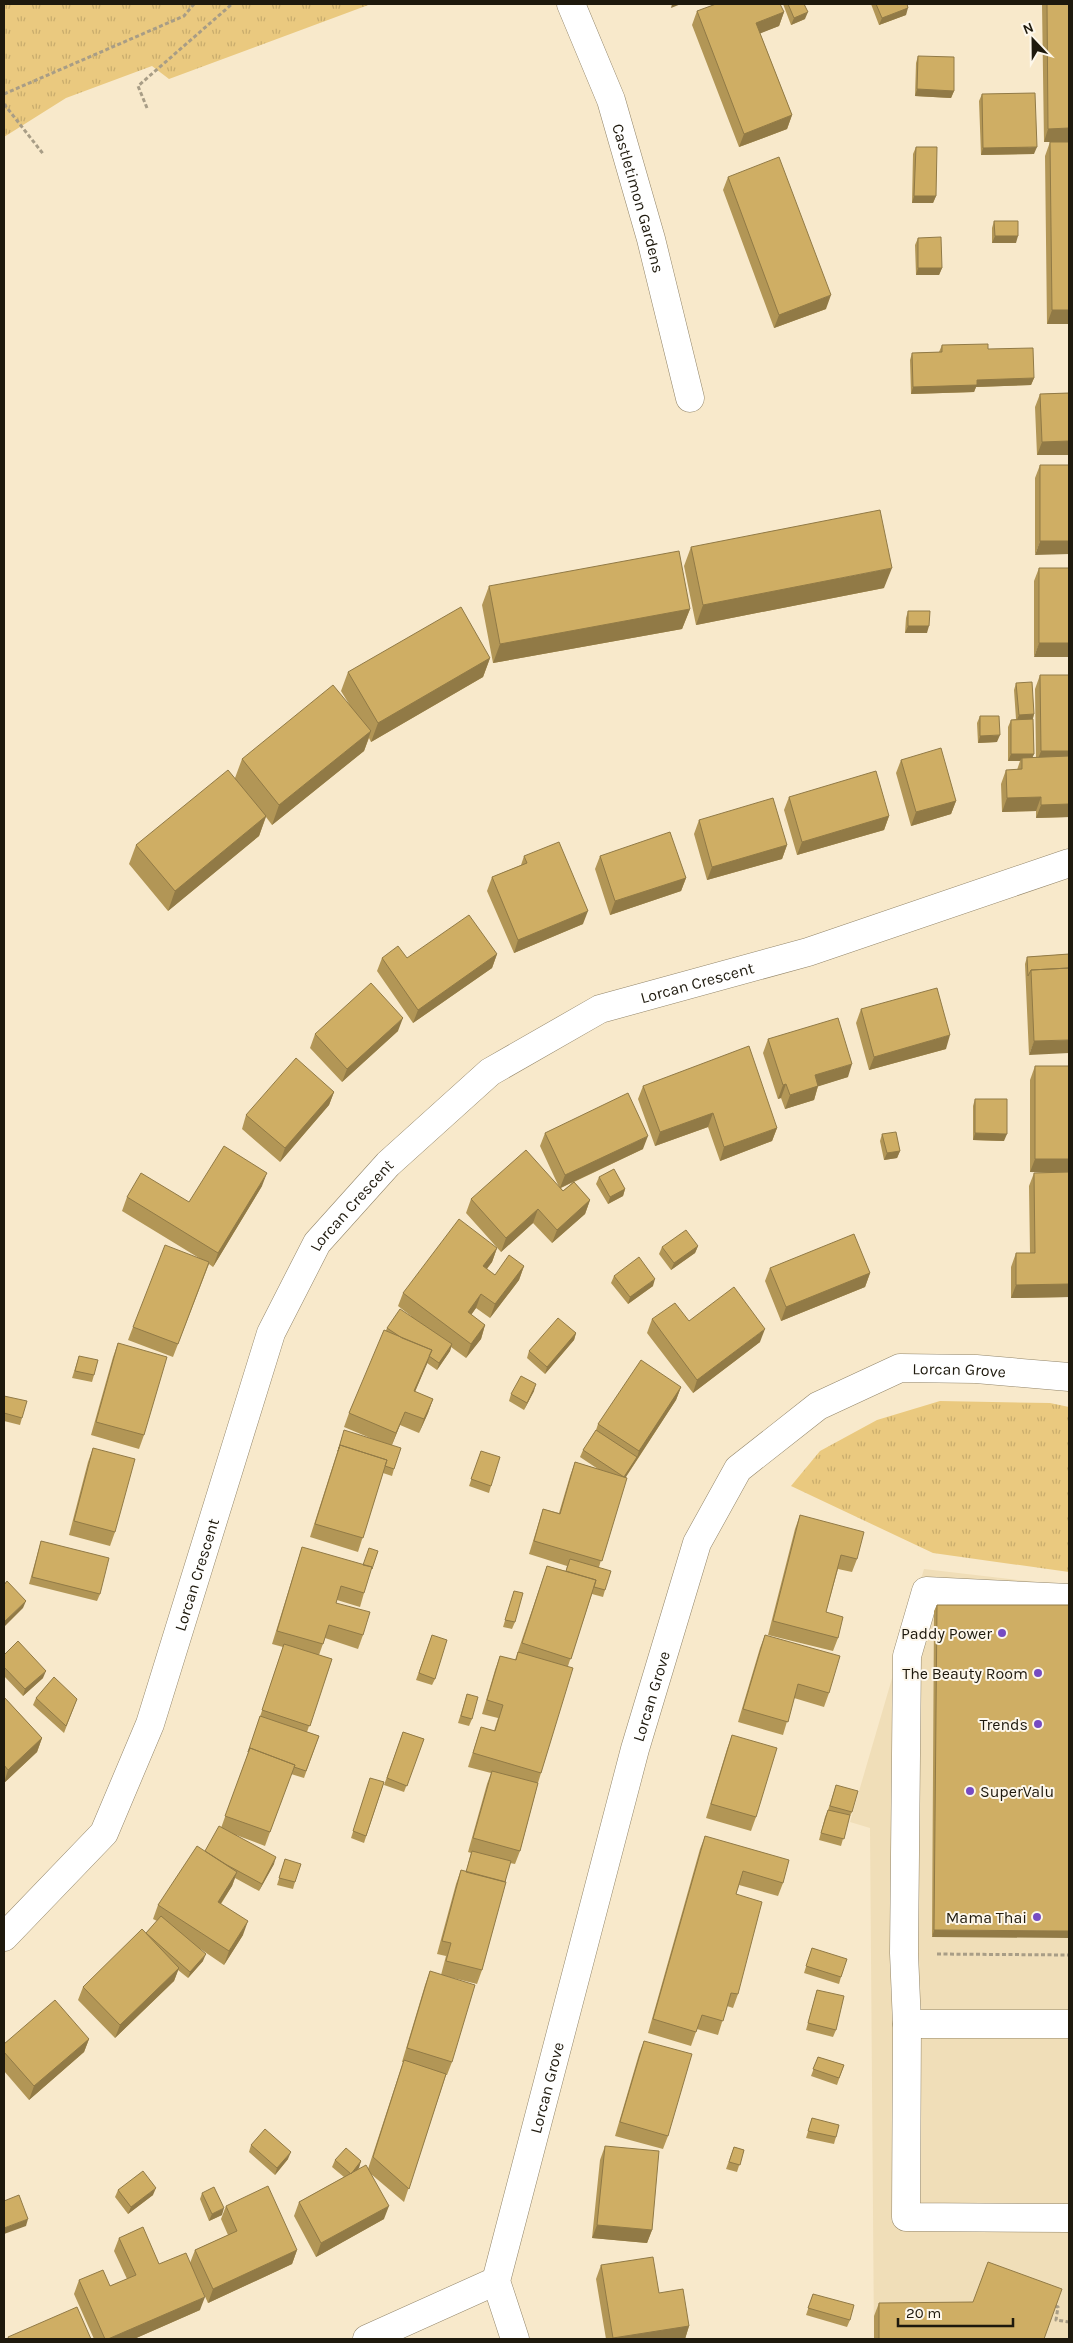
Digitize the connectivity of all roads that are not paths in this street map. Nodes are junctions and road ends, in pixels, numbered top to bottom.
1 (571, 4) edge
2 (690, 398) dead end
3 (1069, 863) edge
4 (1069, 1377) edge
5 (1069, 1598) edge
6 (7, 1928) edge
7 (907, 2024) junction
8 (1069, 2024) edge
9 (1069, 2218) edge
10 (496, 2281) junction
11 (367, 2339) edge
12 (515, 2339) edge

1 - 2 street, Castletimon Gardens
3 - 6 street, Lorcan Crescent
4 - 10 street, Lorcan Grove
5 - 7 street
7 - 8 street
7 - 9 street
10 - 11 street
10 - 12 street

